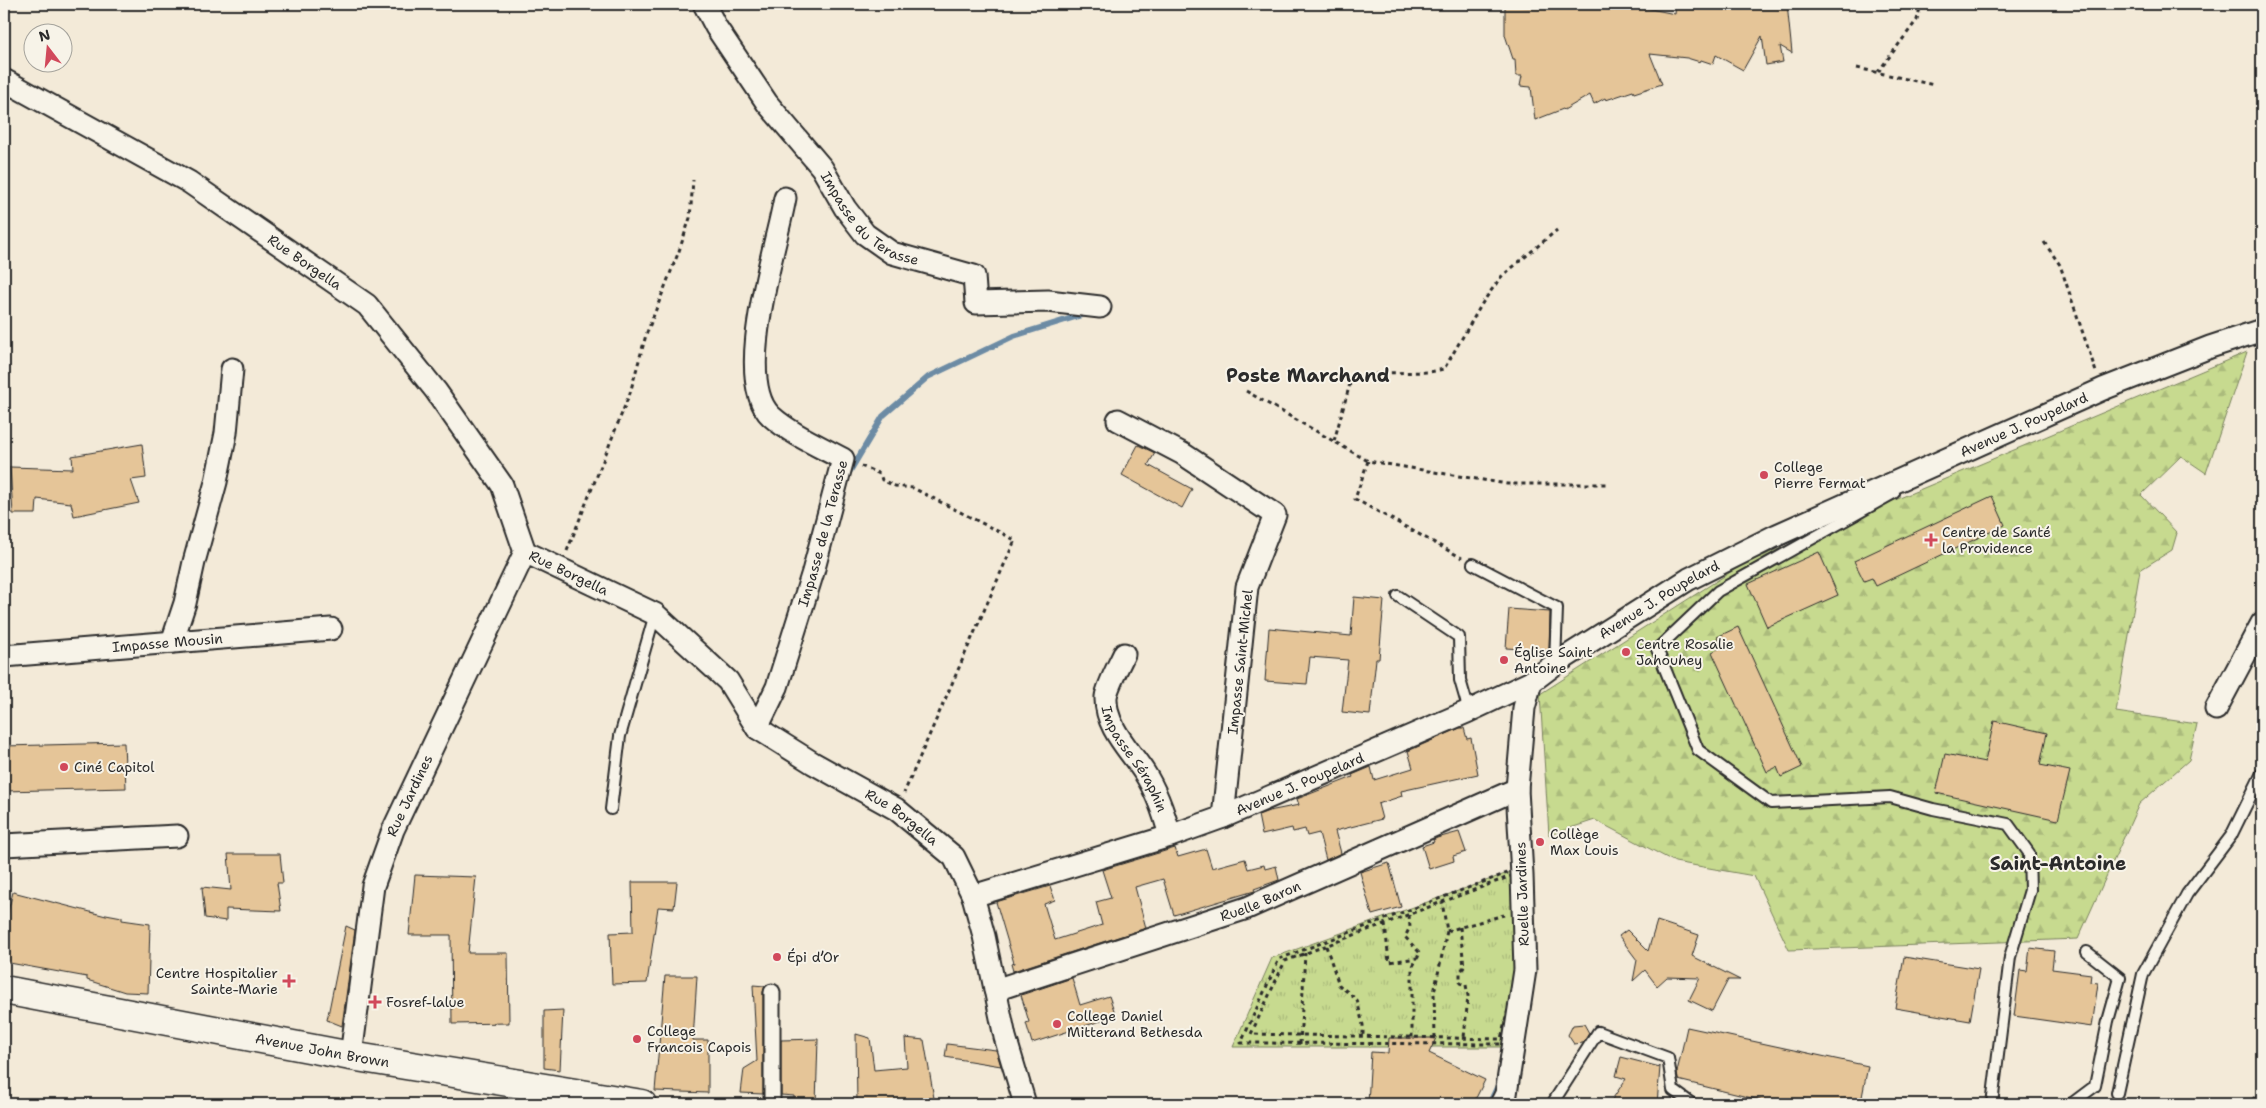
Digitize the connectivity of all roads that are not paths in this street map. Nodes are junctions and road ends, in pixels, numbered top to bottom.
1 (704, 4) edge
2 (4, 80) edge
3 (785, 198) dead end
4 (1100, 308) dead end
5 (2262, 330) edge
6 (232, 369) dead end
7 (1118, 420) dead end
8 (1985, 442) junction
9 (525, 552) junction
10 (1473, 564) road end
11 (1398, 596) dead end
12 (655, 614) junction
13 (2262, 623) edge
14 (331, 629) dead end
15 (172, 642) junction
16 (1124, 654) dead end
17 (4, 656) edge
18 (1556, 664) junction
19 (1532, 682) junction
20 (2216, 708) dead end
21 (1469, 711) junction
22 (757, 728) junction
23 (2262, 773) edge
24 (1517, 789) junction
25 (611, 809) dead end
26 (1224, 817) junction
27 (178, 836) dead end
28 (1170, 836) junction
29 (4, 845) edge
30 (973, 896) junction
31 (2087, 952) dead end
32 (4, 990) edge
33 (995, 990) junction
34 (772, 992) dead end
35 (351, 1056) junction
36 (2117, 1093) dead end
37 (642, 1104) edge
38 (772, 1104) edge
39 (1025, 1104) edge
40 (1501, 1104) edge
41 (1552, 1104) edge
42 (1692, 1104) edge
43 (1992, 1104) edge
44 (2072, 1104) edge

1 - 4 street, Impasse du Terasse
2 - 9 street, Rue Borgella
3 - 22 street, Impasse de la Terasse
5 - 8 street, Avenue J. Poupelard
6 - 15 street
7 - 26 street, Impasse Saint-Michel
8 - 18 street, Avenue J. Poupelard
8 - 43 lane
9 - 12 street, Rue Borgella
9 - 35 street, Rue Jardines
10 - 18 lane
11 - 21 lane
12 - 22 street, Rue Borgella
12 - 25 lane
13 - 20 street
14 - 15 street, Impasse Mousin
15 - 17 street, Impasse Mousin
16 - 28 street, Impasse Séraphin
18 - 19 street, Avenue J. Poupelard
19 - 21 street, Avenue J. Poupelard
19 - 24 street, Ruelle Jardines
21 - 26 street, Avenue J. Poupelard
22 - 30 street, Rue Borgella
23 - 36 lane
24 - 33 street, Ruelle Baron
24 - 40 street, Ruelle Jardines
26 - 28 street, Avenue J. Poupelard
27 - 29 street
28 - 30 street, Avenue J. Poupelard
30 - 33 street, Rue Borgella
31 - 44 lane
32 - 35 main road, Avenue John Brown
33 - 39 street, Rue Borgella
34 - 38 street
35 - 37 main road, Avenue John Brown
41 - 42 lane

